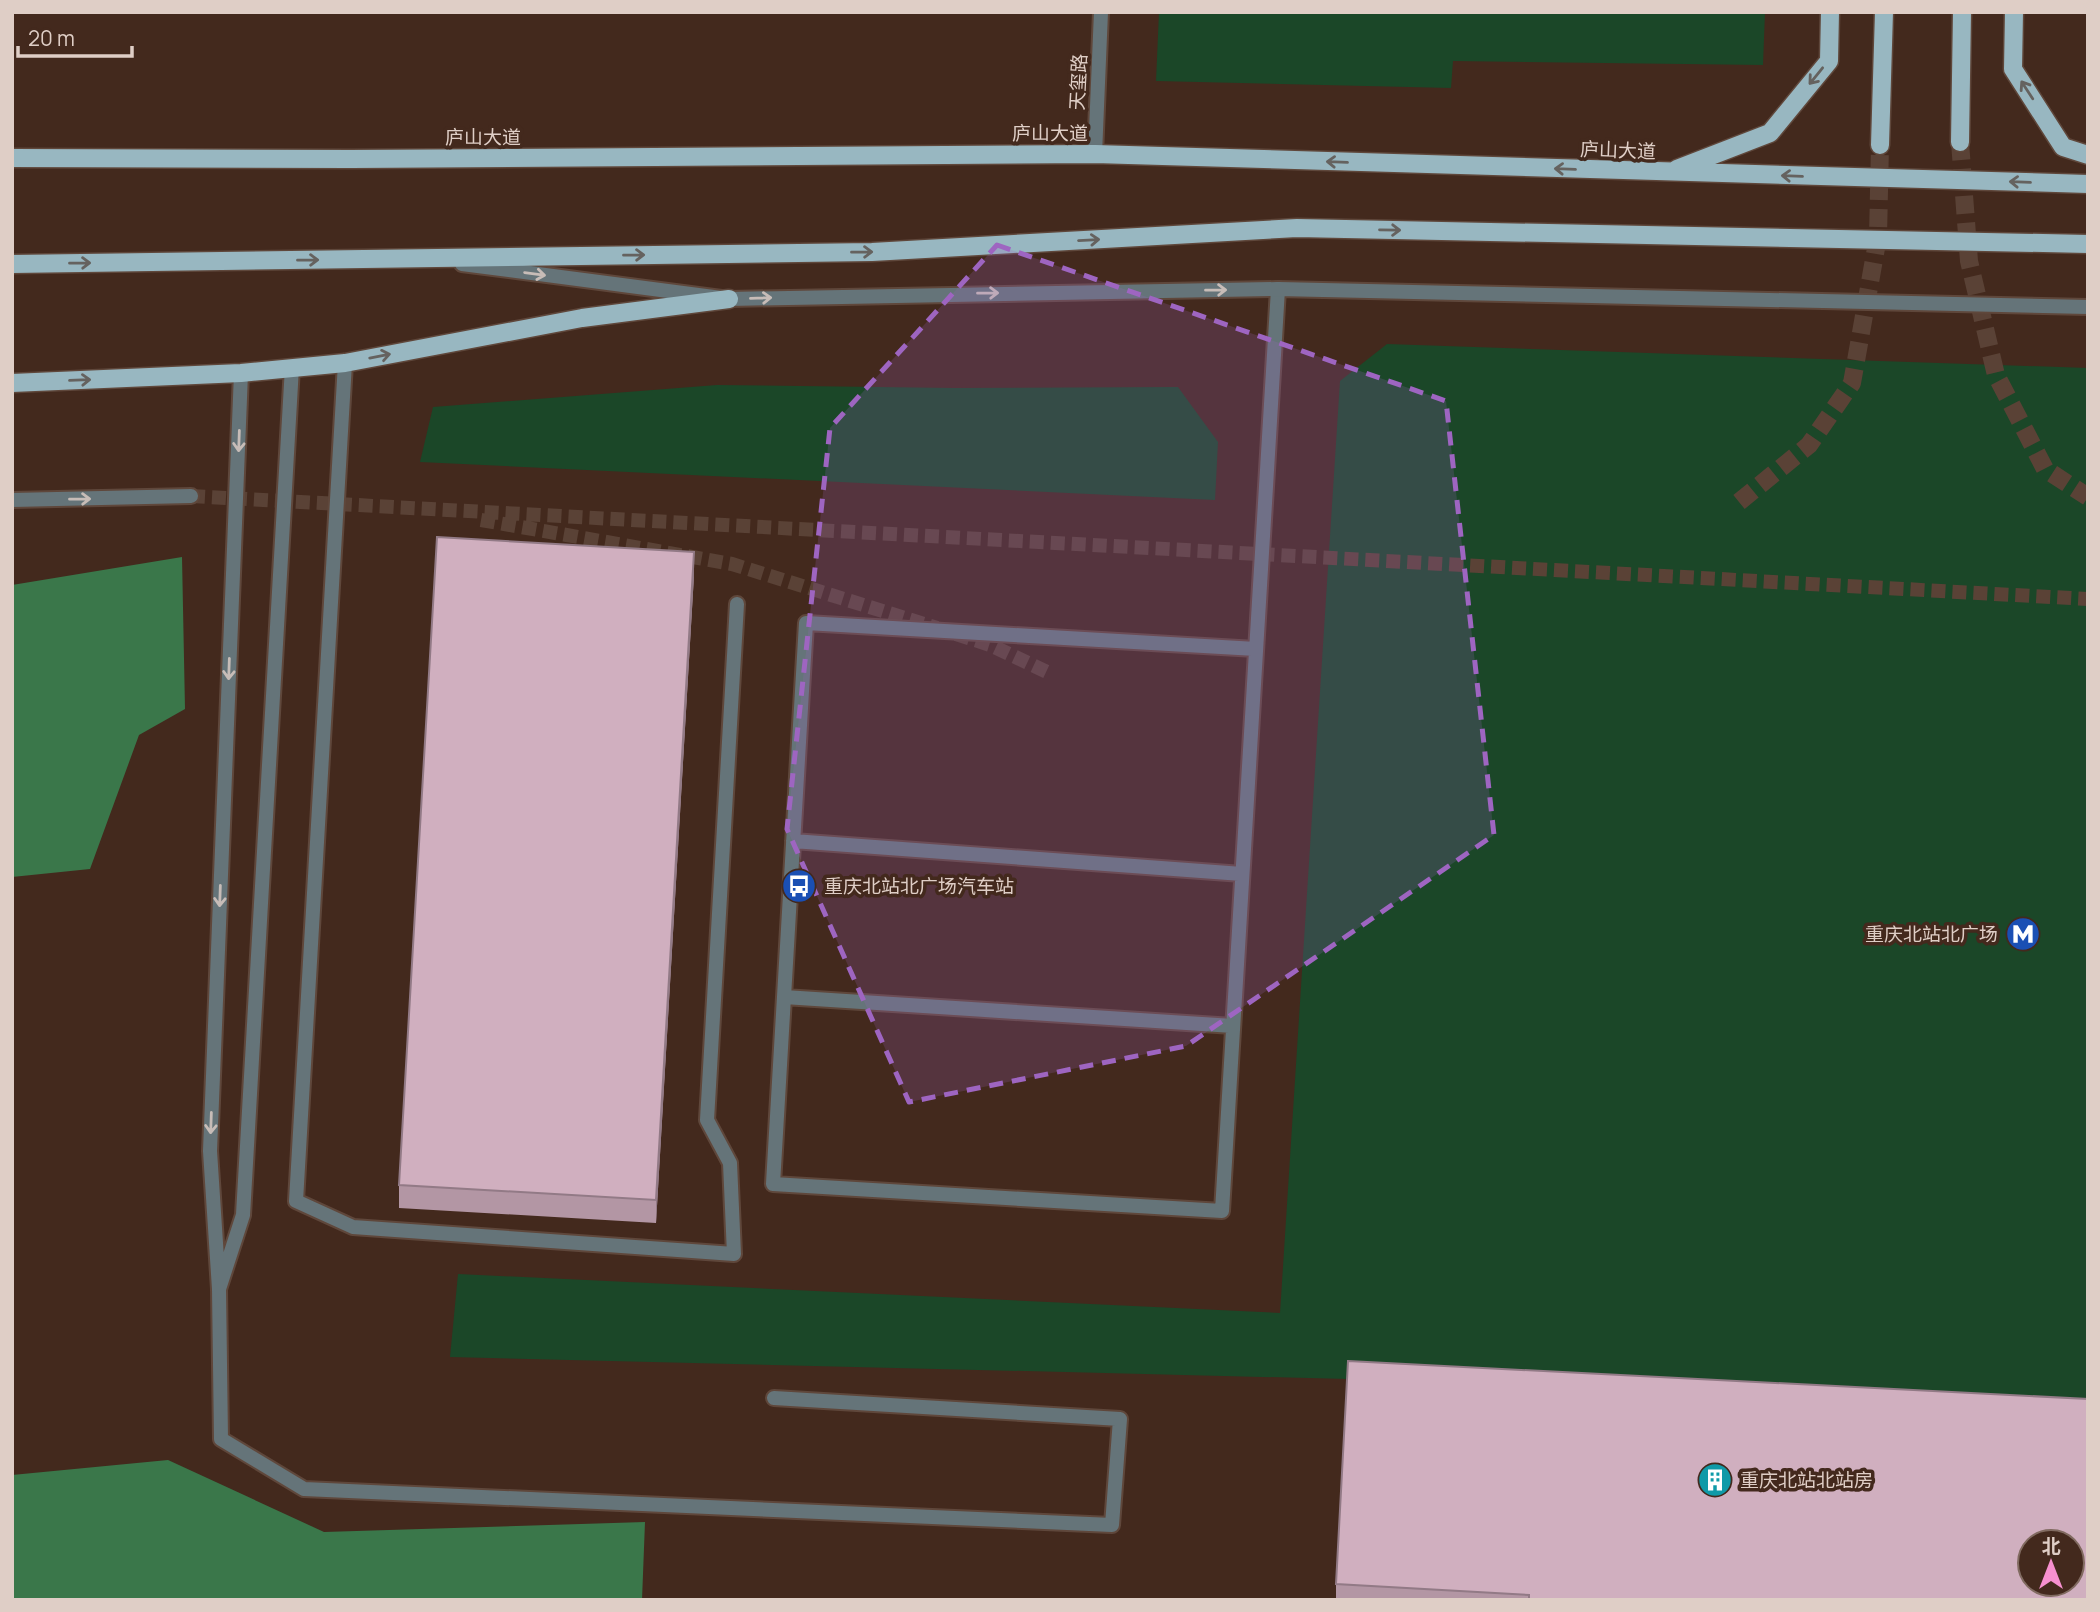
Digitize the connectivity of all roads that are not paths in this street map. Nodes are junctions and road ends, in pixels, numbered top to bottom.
1 (1101, 12) edge
2 (1830, 12) edge
3 (1884, 12) edge
4 (1962, 12) edge
5 (2014, 12) edge
6 (1960, 142) tunnel mouth
7 (1880, 145) tunnel mouth
8 (1094, 154) junction
9 (2088, 155) edge
10 (12, 158) edge
11 (1668, 172) junction
12 (2088, 184) edge
13 (2088, 244) edge
14 (419, 258) junction
15 (12, 264) edge
16 (1278, 289) junction
17 (729, 299) junction
18 (2088, 307) edge
19 (345, 363) junction
20 (292, 367) junction
21 (241, 373) junction
22 (12, 383) edge
23 (191, 496) tunnel mouth
24 (12, 500) edge
25 (737, 604) dead end
26 (1256, 649) junction
27 (793, 841) junction
28 (1242, 874) junction
29 (784, 997) junction
30 (1233, 1026) junction
31 (219, 1289) junction
32 (774, 1398) dead end

1 - 8 street, 天玺路
2 -> 11 main road
3 - 7 main road
4 - 6 main road
9 -> 5 main road
8 - 10 main road, 庐山大道
11 -> 8 main road, 庐山大道
12 -> 11 main road, 庐山大道
14 -> 13 main road
15 -> 14 main road
14 -> 17 street
17 -> 16 street
16 - 18 street
16 - 26 street
19 -> 17 main road
19 - 20 main road
19 - 25 street
20 - 21 main road
20 - 31 street
22 -> 21 main road
21 -> 31 street
24 -> 23 street
26 - 27 street
26 - 28 street
27 - 28 street
27 - 29 street
28 - 30 street
29 - 30 street
29 - 30 street
31 - 32 street

